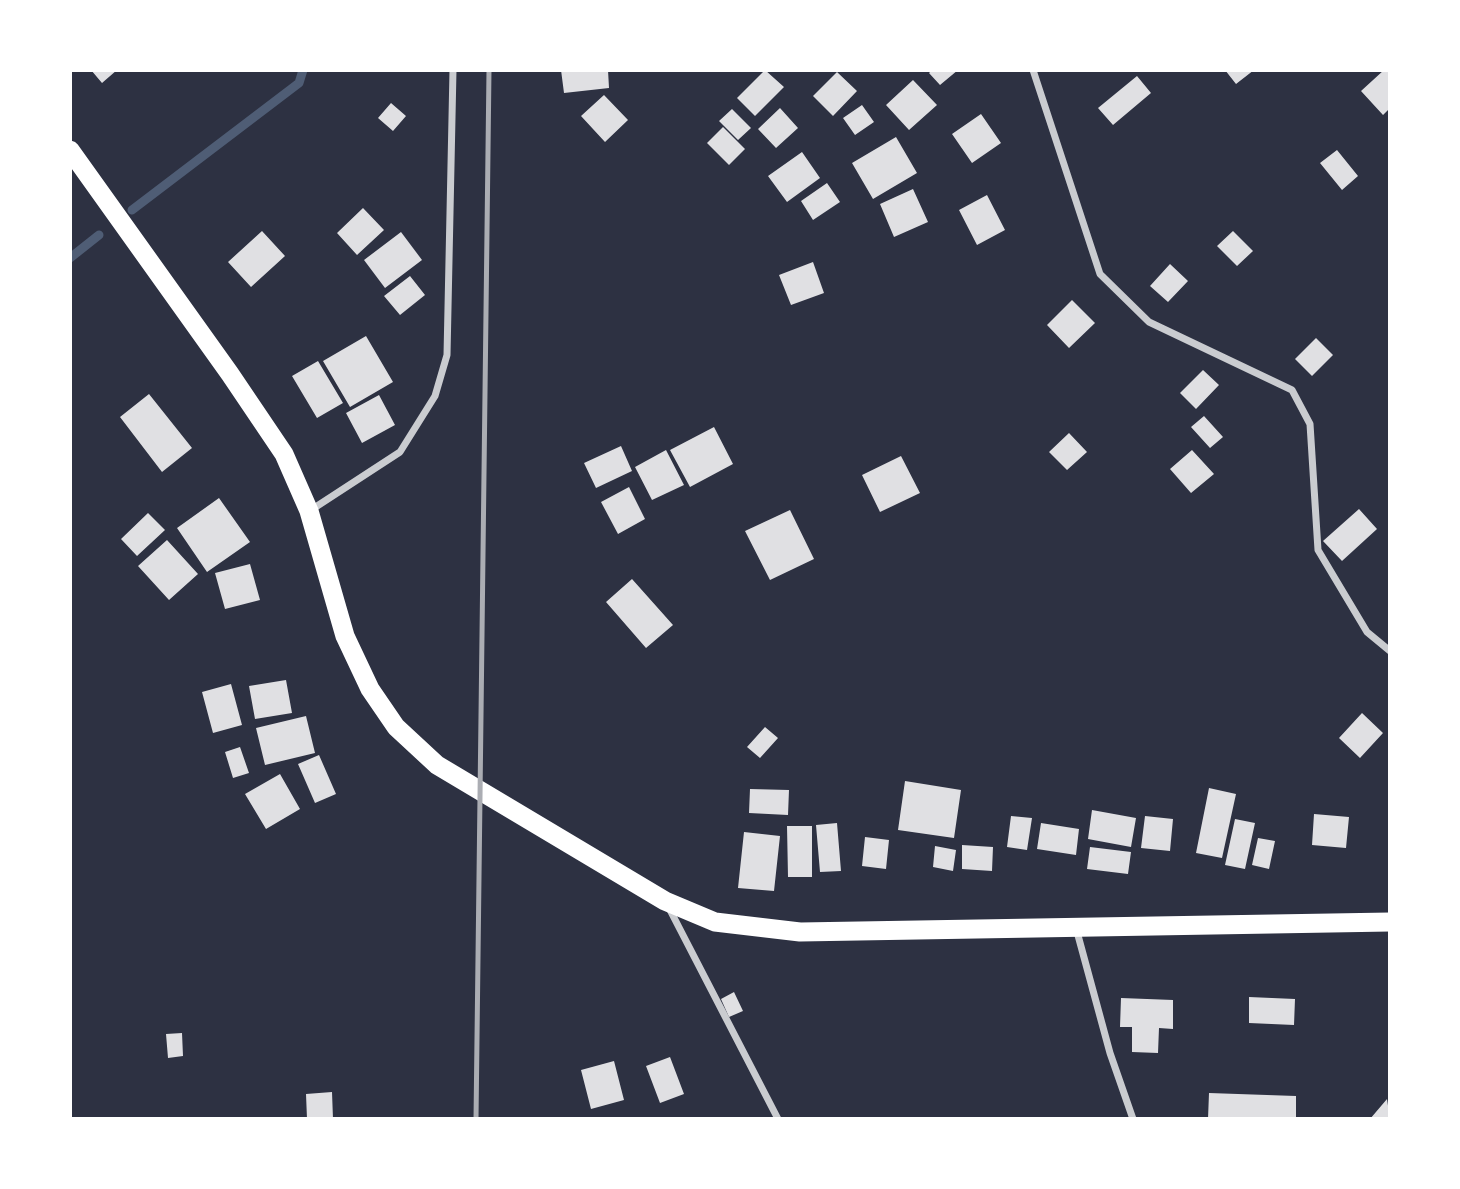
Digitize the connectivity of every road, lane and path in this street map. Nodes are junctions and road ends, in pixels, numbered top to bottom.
1 (453, 70) edge
2 (1033, 70) edge
3 (72, 156) edge
4 (309, 511) junction
5 (1390, 651) edge
6 (665, 901) junction
7 (1390, 922) edge
8 (1075, 928) junction
9 (778, 1119) edge
10 (1133, 1119) edge

1 - 4 street
2 - 5 street
3 - 4 highway
4 - 6 highway
6 - 8 highway
6 - 9 street
7 - 8 highway
8 - 10 street

